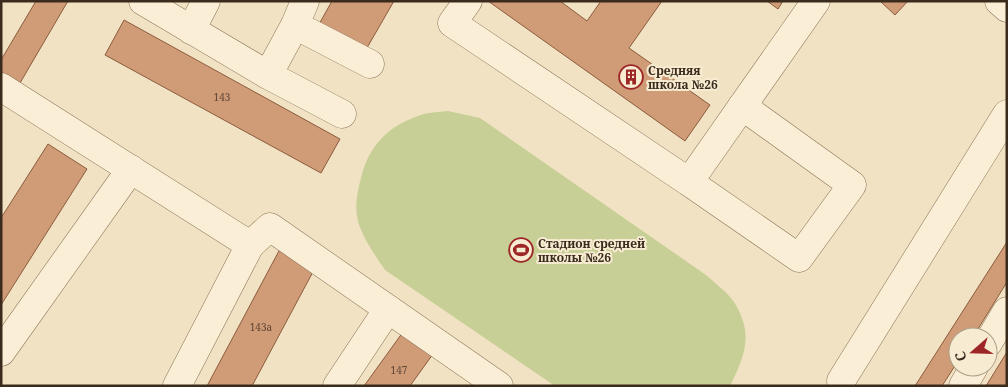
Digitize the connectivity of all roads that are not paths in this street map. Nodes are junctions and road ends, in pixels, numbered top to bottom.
1 (143, 1) edge
2 (206, 1) edge
3 (468, 1) edge
4 (816, 1) edge
5 (999, 1) edge
6 (1007, 8) edge
7 (300, 13) edge
8 (191, 30) junction
9 (370, 64) dead end
10 (268, 75) junction
11 (1, 86) edge
12 (742, 106) junction
13 (342, 114) dead end
14 (1007, 114) edge
15 (131, 169) junction
16 (689, 182) junction
17 (250, 245) junction
18 (388, 309) junction
19 (1007, 311) edge
20 (998, 327) edge
21 (1, 352) edge
22 (469, 378) edge
23 (841, 381) dead end
24 (177, 386) edge
25 (337, 386) edge
26 (498, 386) edge

1 - 8 street
2 - 8 street
3 - 16 street
4 - 12 street
5 - 6 street
7 - 9 street
7 - 10 street
8 - 10 street
10 - 13 street
11 - 15 street
12 - 16 street
12 - 16 street
14 - 23 street
15 - 17 street
15 - 21 street
17 - 18 street
17 - 24 street
18 - 22 street
18 - 25 street
19 - 20 street
22 - 26 street

